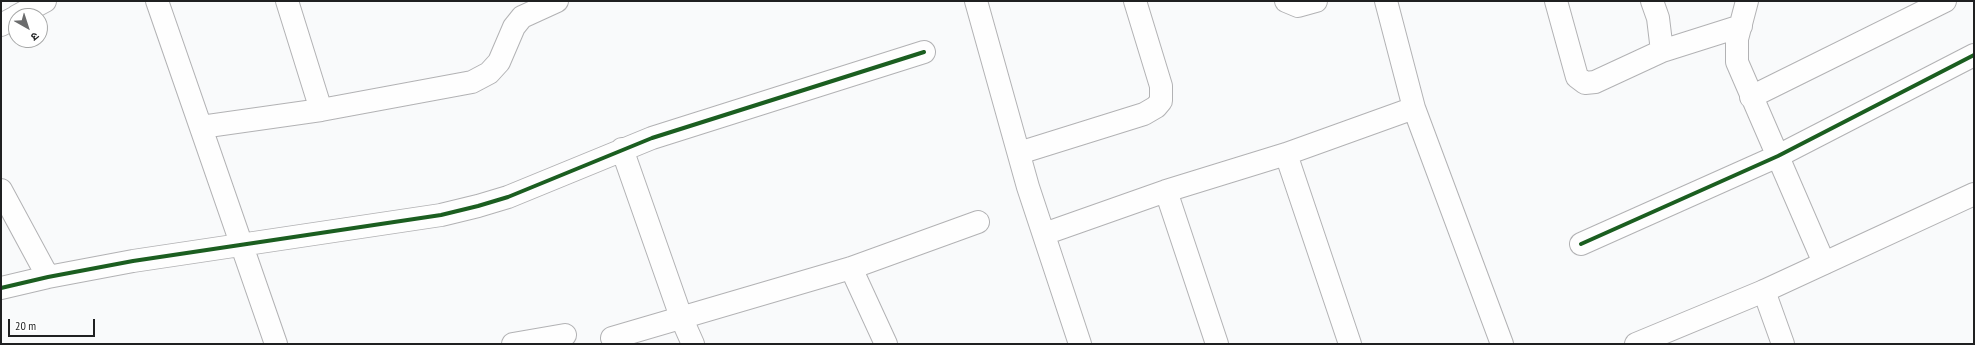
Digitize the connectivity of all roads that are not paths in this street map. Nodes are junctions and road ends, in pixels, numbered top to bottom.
1 (45, 1) edge
2 (158, 1) edge
3 (287, 1) edge
4 (557, 1) edge
5 (976, 1) edge
6 (1134, 1) edge
7 (1286, 1) edge
8 (1316, 1) edge
9 (1386, 1) edge
10 (1556, 1) edge
11 (1652, 1) edge
12 (1747, 1) edge
13 (1946, 1) edge
14 (32, 8) edge
15 (1740, 26) junction
16 (1662, 51) junction
17 (924, 52) dead end
18 (1974, 55) edge
19 (1752, 97) junction
20 (1414, 108) junction
21 (321, 110) junction
22 (201, 128) junction
23 (622, 149) junction
24 (1019, 153) junction
25 (1286, 154) junction
26 (1778, 156) junction
27 (1, 190) edge
28 (1166, 191) junction
29 (1974, 194) edge
30 (978, 222) dead end
31 (1044, 234) junction
32 (1581, 244) dead end
33 (243, 245) junction
34 (1824, 262) junction
35 (851, 268) junction
36 (48, 277) junction
37 (1, 288) edge
38 (1764, 291) junction
39 (681, 317) junction
40 (565, 335) dead end
41 (612, 338) dead end
42 (276, 344) edge
43 (513, 344) edge
44 (693, 344) edge
45 (886, 344) edge
46 (1080, 344) edge
47 (1217, 344) edge
48 (1350, 344) edge
49 (1502, 344) edge
50 (1636, 344) edge
51 (1782, 344) edge

1 - 14 street
2 - 22 street
3 - 21 street
4 - 21 street
5 - 24 street
6 - 24 street
7 - 8 street
9 - 20 street
10 - 16 street
11 - 16 street
12 - 15 street
13 - 19 street
15 - 16 street
15 - 19 street
17 - 23 street
18 - 26 street
19 - 26 street
20 - 25 street
20 - 49 street
21 - 22 street
22 - 33 street
23 - 33 street
23 - 39 street
24 - 31 street
25 - 28 street
25 - 48 street
26 - 32 street
26 - 34 street
27 - 36 street
28 - 31 street
28 - 47 street
29 - 34 street
30 - 35 street
31 - 46 street
33 - 36 street
33 - 42 street
34 - 38 street
35 - 39 street
35 - 45 street
36 - 37 street
38 - 50 street
38 - 51 street
39 - 41 street
39 - 44 street
40 - 43 street

